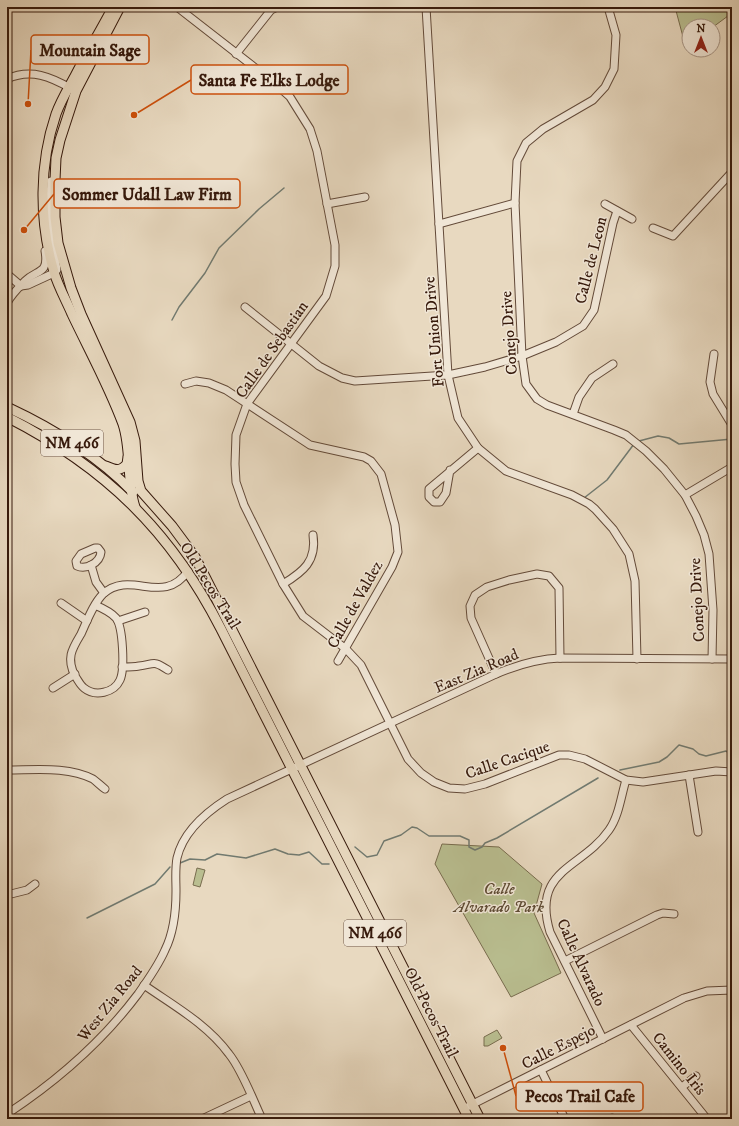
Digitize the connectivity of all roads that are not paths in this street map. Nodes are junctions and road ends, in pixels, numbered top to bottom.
1 (113, 7) edge
2 (120, 7) edge
3 (177, 7) edge
4 (277, 7) edge
5 (426, 7) edge
6 (608, 7) edge
7 (236, 54) junction
8 (7, 79) edge
9 (72, 89) junction
10 (56, 158) junction
11 (732, 172) edge
12 (43, 185) junction
13 (365, 197) dead end
14 (515, 203) junction
15 (327, 204) junction
16 (606, 204) dead end
17 (618, 211) junction
18 (632, 220) dead end
19 (438, 224) junction
20 (653, 228) dead end
21 (54, 273) junction
22 (7, 274) edge
23 (21, 286) junction
24 (7, 303) edge
25 (245, 307) dead end
26 (292, 344) junction
27 (714, 354) dead end
28 (522, 356) junction
29 (613, 364) dead end
30 (448, 375) junction
31 (185, 384) dead end
32 (247, 404) junction
33 (7, 407) edge
34 (573, 414) junction
35 (7, 417) edge
36 (732, 425) edge
37 (128, 447) junction
38 (478, 448) junction
39 (102, 465) junction
40 (732, 467) edge
41 (450, 470) dead end
42 (131, 489) junction
43 (685, 495) junction
44 (136, 508) junction
45 (313, 535) dead end
46 (91, 565) dead end
47 (188, 571) junction
48 (196, 584) junction
49 (283, 584) junction
50 (151, 587) junction
51 (210, 588) junction
52 (104, 593) junction
53 (61, 603) dead end
54 (95, 605) junction
55 (145, 612) dead end
56 (224, 612) junction
57 (87, 621) junction
58 (118, 621) junction
59 (346, 649) junction
60 (560, 658) junction
61 (637, 658) junction
62 (712, 659) junction
63 (732, 659) edge
64 (338, 661) dead end
65 (122, 667) junction
66 (168, 670) dead end
67 (75, 674) junction
68 (496, 674) junction
69 (53, 688) dead end
70 (390, 722) junction
71 (302, 765) junction
72 (7, 770) edge
73 (293, 770) junction
74 (732, 772) edge
75 (688, 775) junction
76 (626, 780) junction
77 (105, 789) dead end
78 (698, 832) dead end
79 (35, 884) dead end
80 (7, 895) edge
81 (674, 914) dead end
82 (565, 961) junction
83 (144, 985) junction
84 (732, 990) edge
85 (631, 1025) junction
86 (603, 1039) junction
87 (541, 1070) junction
88 (696, 1076) dead end
89 (682, 1087) junction
90 (251, 1096) junction
91 (472, 1104) junction
92 (464, 1108) junction
93 (7, 1114) edge
94 (202, 1119) edge
95 (262, 1119) edge
96 (469, 1119) edge
97 (480, 1119) edge
98 (565, 1119) edge
99 (707, 1119) edge

1 - 9 main road, Old Pecos Trail
2 - 9 main road, Old Pecos Trail
3 - 7 street, Calle de Sebastian
4 - 7 street
5 - 19 street, Fort Union Drive
6 - 14 street, Conejo Drive
7 - 15 street, Calle de Sebastian
8 - 9 street
9 - 10 main road, Old Pecos Trail
9 - 12 main road, Old Pecos Trail
10 - 21 street
10 - 51 main road, Old Pecos Trail
11 - 20 street
12 - 21 main road, Old Pecos Trail
12 - 23 street
13 - 15 street
14 - 19 street
14 - 28 street, Conejo Drive
15 - 26 street, Calle de Sebastian
16 - 17 street, Calle de Leon
17 - 18 street, Calle de Leon
17 - 28 street, Calle de Leon
19 - 30 street, Fort Union Drive
21 - 23 street
21 - 37 main road, Old Pecos Trail
22 - 23 street
23 - 24 street
25 - 26 street, Calle de Leon
26 - 30 street, Calle de Leon
26 - 32 street, Calle de Sebastian
27 - 36 street
28 - 30 street, Calle de Leon
28 - 34 street, Conejo Drive
29 - 34 street
30 - 38 street, Fort Union Drive
31 - 32 street, Calle de Valdez
32 - 49 street, Calle de Sebastian
32 - 59 street, Calle de Valdez
33 - 39 main road, NM 466
34 - 43 street, Conejo Drive
35 - 44 main road, NM 466
37 - 39 main road
37 - 42 main road, Old Pecos Trail
38 - 41 street
38 - 61 street, Fort Union Drive
39 - 42 main road, NM 466
40 - 43 street
42 - 44 main road, Old Pecos Trail
42 - 51 main road, NM 466
43 - 62 street, Conejo Drive
44 - 47 main road, Old Pecos Trail / NM 466
45 - 49 street
46 - 52 street
47 - 48 main road, Old Pecos Trail / NM 466
47 - 50 street
47 - 56 main road
48 - 50 street
48 - 73 main road, Old Pecos Trail / NM 466
49 - 59 street, Calle de Sebastian
50 - 52 street
51 - 56 main road, Old Pecos Trail / NM 466
52 - 54 street
53 - 57 street
54 - 57 street
54 - 58 street
55 - 58 street
56 - 71 main road, Old Pecos Trail / NM 466
57 - 67 street
58 - 65 street
59 - 64 street, Calle de Valdez
59 - 70 street, Calle de Sebastian
60 - 61 street, East Zia Road
60 - 68 street, East Zia Road
60 - 68 street
61 - 62 street, East Zia Road
62 - 63 street, East Zia Road
65 - 66 street
65 - 67 street
67 - 69 street
68 - 70 street, East Zia Road
70 - 71 street, East Zia Road
70 - 76 street, Calle Cacique
71 - 73 street, East Zia Road
71 - 91 main road, Old Pecos Trail / NM 466
72 - 77 street
73 - 83 street, West Zia Road
73 - 92 main road, Old Pecos Trail / NM 466
74 - 75 street, Calle Cacique
75 - 76 street, Calle Cacique
75 - 78 street
76 - 82 street, Calle Alvarado
79 - 80 street
81 - 82 street
82 - 86 street, Calle Alvarado
83 - 90 street
83 - 93 street, West Zia Road
84 - 85 street, Calle Espejo
85 - 86 street, Calle Espejo
85 - 89 street, Camino Iris
86 - 87 street, Calle Espejo
87 - 91 street, Calle Espejo
87 - 98 street
88 - 89 street
89 - 99 street, Camino Iris
90 - 94 street
90 - 95 street
91 - 92 street, Calle Espejo
91 - 97 main road, Old Pecos Trail / NM 466
92 - 96 main road, Old Pecos Trail / NM 466

